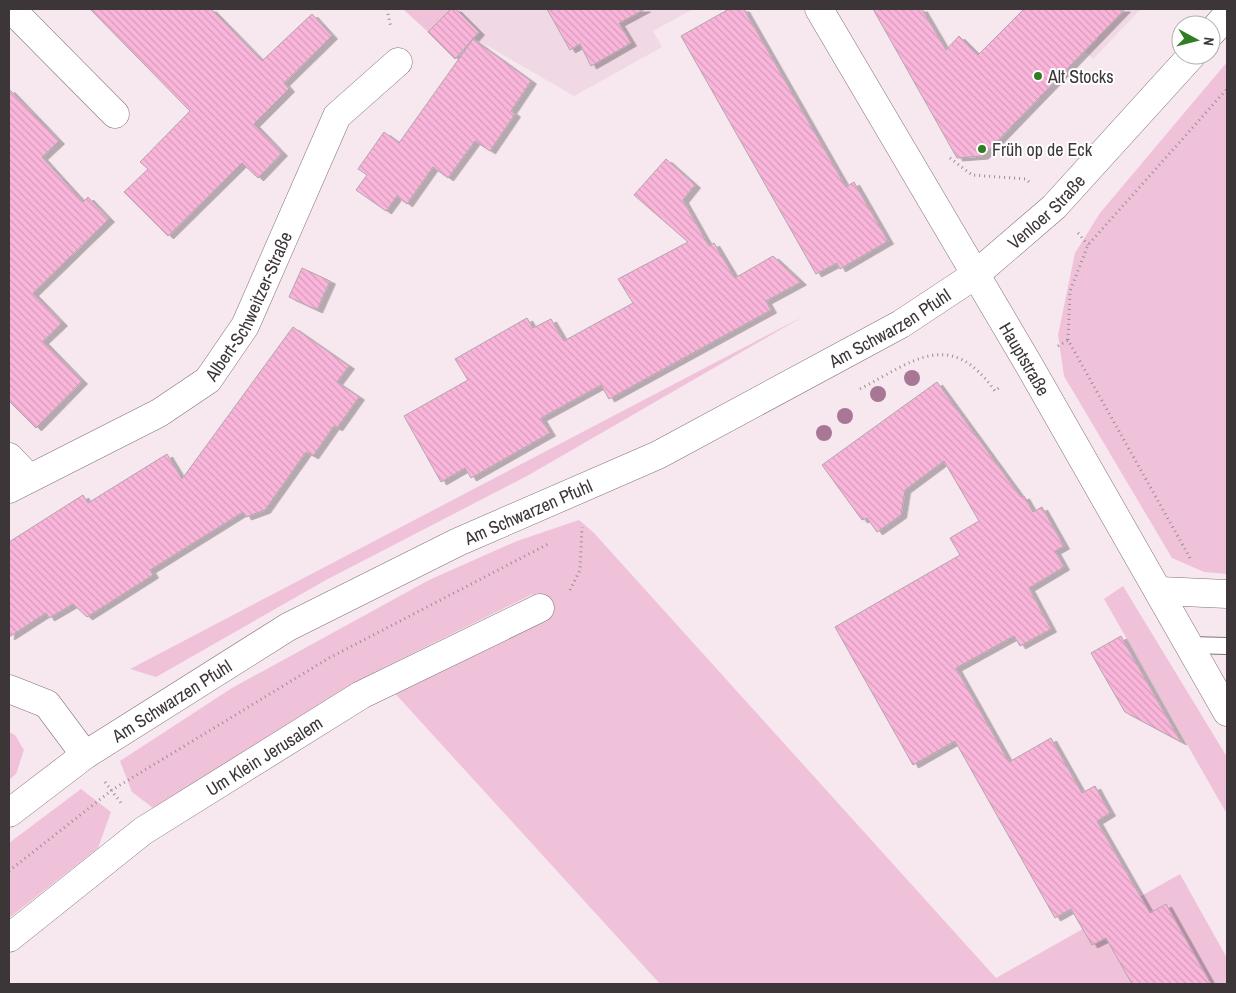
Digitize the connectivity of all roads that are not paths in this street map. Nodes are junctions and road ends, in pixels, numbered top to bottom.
1 (11, 9) edge
2 (819, 9) edge
3 (398, 62) dead end
4 (1183, 65) edge
5 (114, 114) dead end
6 (975, 274) junction
7 (9, 457) edge
8 (19, 483) edge
9 (1160, 592) junction
10 (1218, 594) edge
11 (540, 608) road end
12 (1190, 645) junction
13 (1227, 646) edge
14 (9, 689) edge
15 (1227, 712) edge
16 (85, 755) junction
17 (9, 813) edge
18 (9, 938) edge

1 - 5 street
2 - 6 street, Hauptstraße
3 - 8 street, Albert-Schweitzer-Straße
4 - 6 street, Venloer Straße
6 - 9 street, Hauptstraße
6 - 16 street, Am Schwarzen Pfuhl
7 - 8 street, Albert-Schweitzer-Straße
9 - 10 street
9 - 12 street, Hauptstraße
11 - 18 street, Um Klein Jerusalem
12 - 13 lane
12 - 15 street, Hauptstraße
14 - 16 street
16 - 17 street, Am Schwarzen Pfuhl

